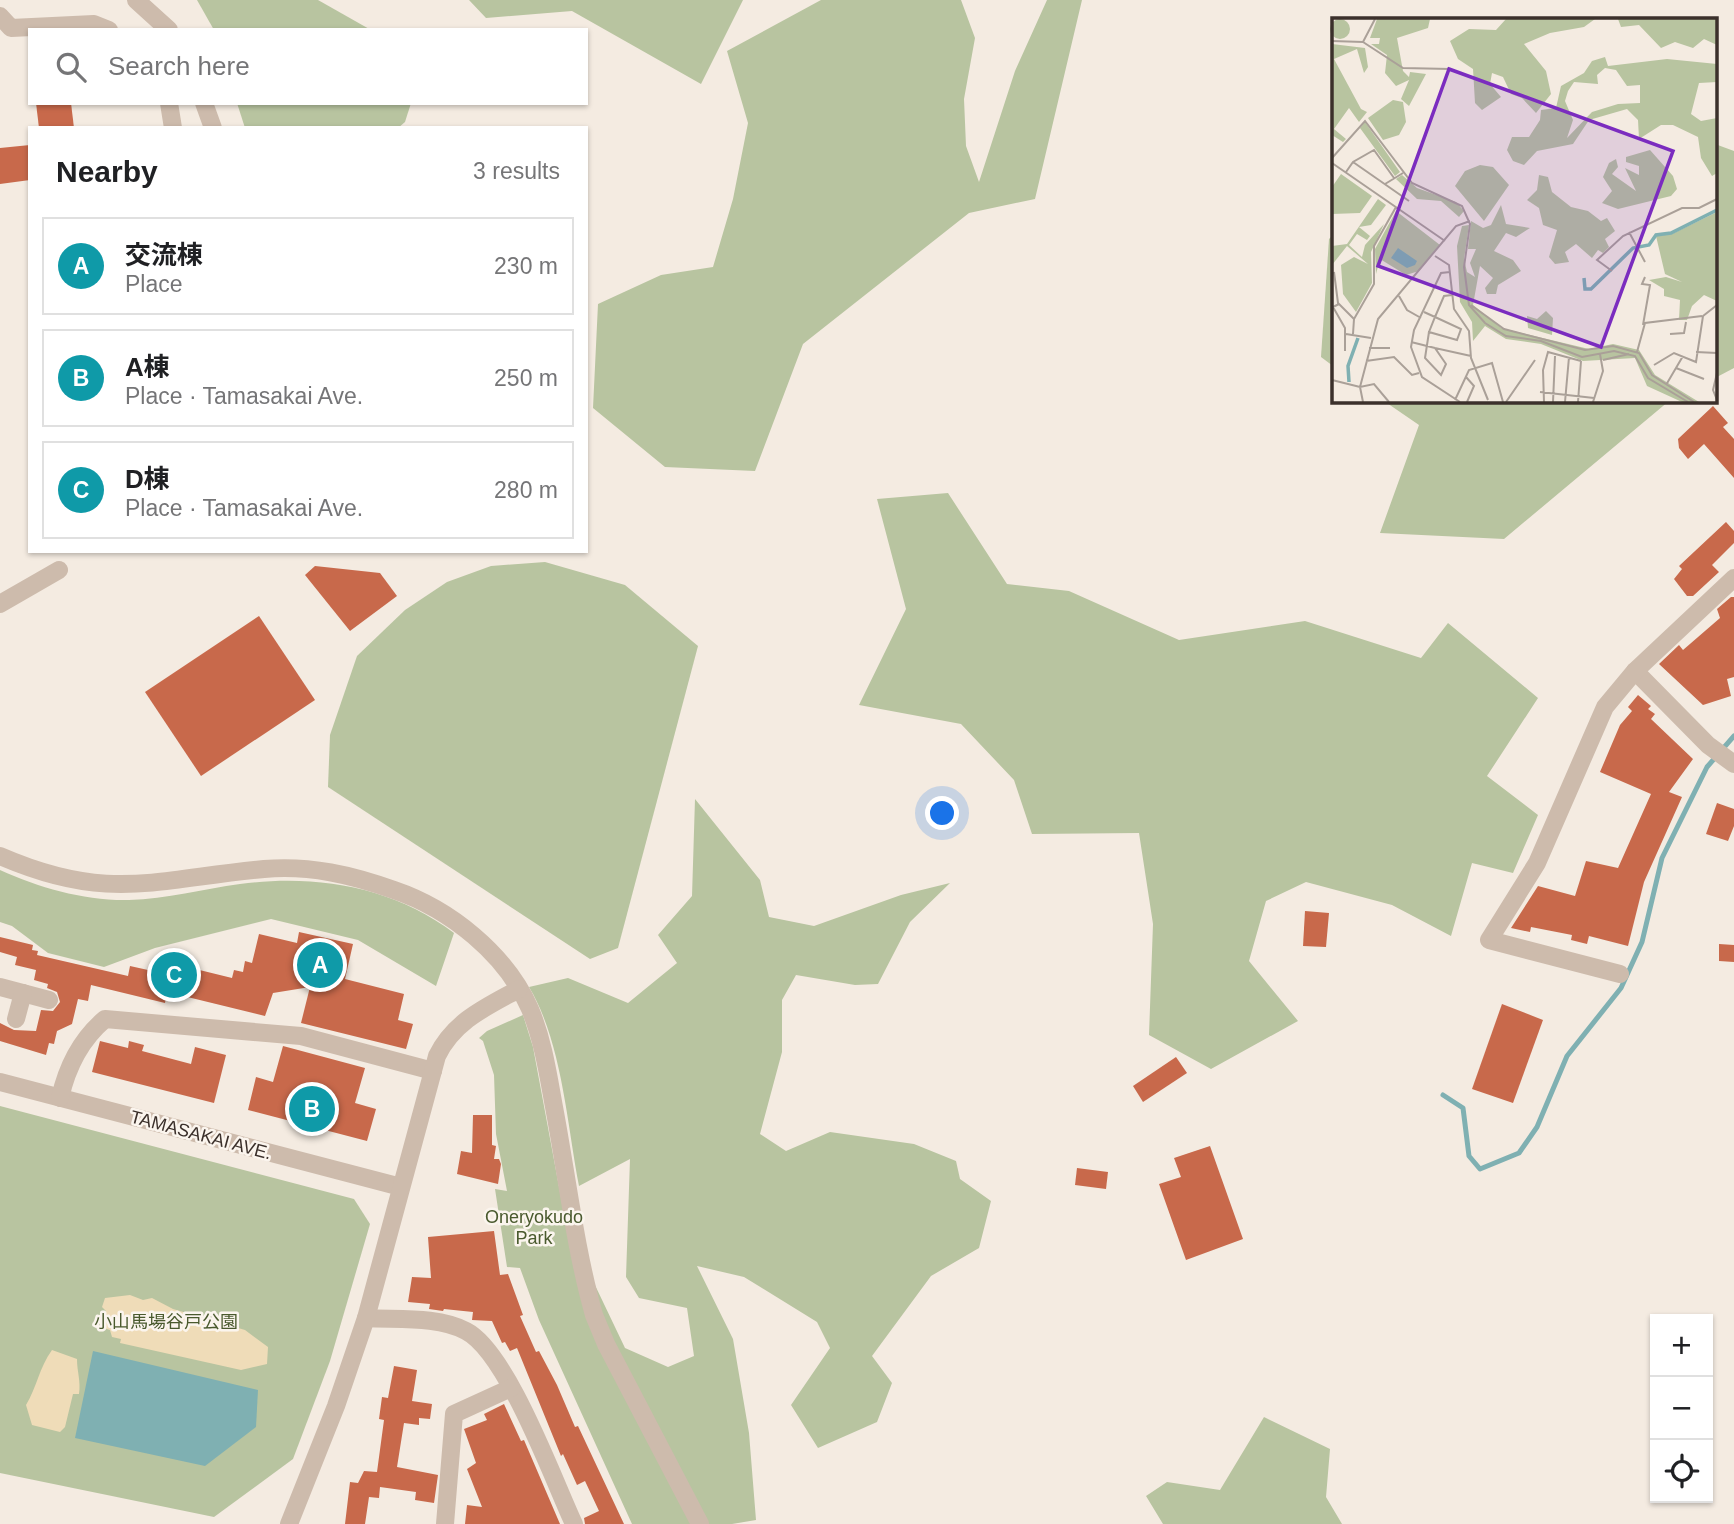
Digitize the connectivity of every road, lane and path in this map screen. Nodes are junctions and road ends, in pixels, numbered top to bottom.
1 (136, 0) edge
2 (0, 16) edge
3 (104, 28) edge
4 (167, 28) edge
5 (169, 105) edge
6 (205, 105) edge
7 (173, 126) edge
8 (213, 126) edge
9 (59, 570) dead end
10 (1734, 578) edge
11 (0, 604) edge
12 (1635, 671) junction
13 (1734, 764) edge
14 (0, 856) edge
15 (1620, 974) dead end
16 (0, 987) edge
17 (519, 989) junction
18 (23, 993) junction
19 (49, 1000) dead end
20 (16, 1019) dead end
21 (433, 1071) junction
22 (0, 1082) edge
23 (60, 1098) junction
24 (401, 1187) junction
25 (366, 1318) junction
26 (511, 1388) junction
27 (289, 1524) edge
28 (445, 1524) edge
29 (574, 1524) edge
30 (700, 1524) edge

1 - 4 street
2 - 3 street
5 - 7 street
6 - 8 street
9 - 11 street
10 - 12 street
12 - 13 street
12 - 15 street
14 - 17 street
16 - 18 street
17 - 21 street
17 - 30 street
18 - 19 street
18 - 20 street
21 - 23 street
21 - 24 street
22 - 23 street, TAMASAKAI AVE.
23 - 24 street, TAMASAKAI AVE.
24 - 25 street
25 - 26 street
25 - 27 street
26 - 28 street
26 - 29 street

